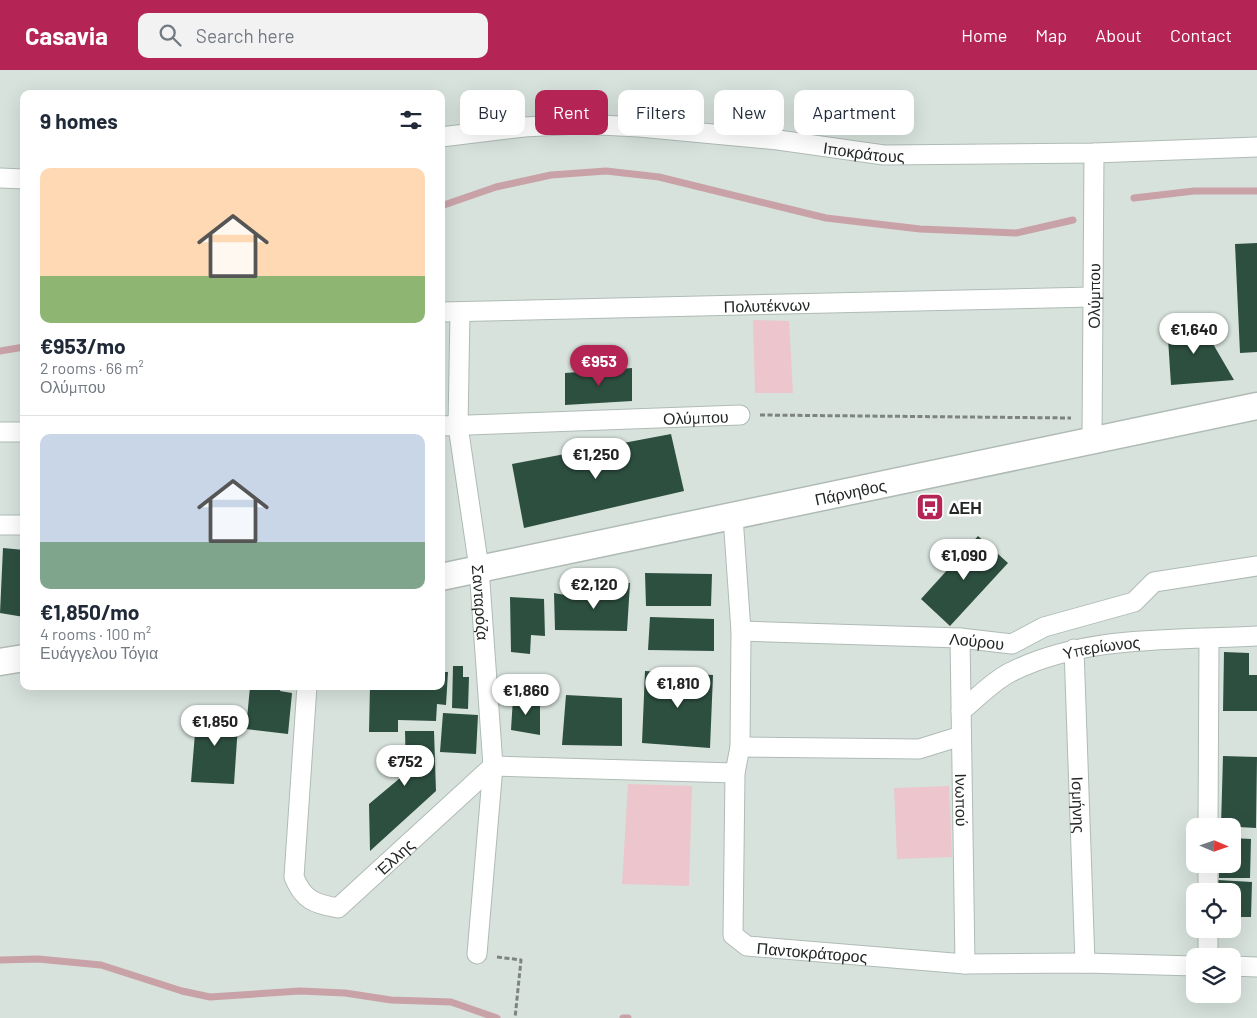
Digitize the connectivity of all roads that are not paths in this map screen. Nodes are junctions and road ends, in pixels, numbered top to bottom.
1 (445, 137) edge
2 (1257, 147) edge
3 (1094, 153) junction
4 (0, 178) edge
5 (20, 179) edge
6 (1093, 297) junction
7 (445, 312) edge
8 (460, 312) junction
9 (1257, 406) edge
10 (740, 415) road end
11 (450, 426) edge
12 (1092, 429) junction
13 (0, 432) edge
14 (20, 432) edge
15 (733, 517) junction
16 (0, 525) edge
17 (20, 525) edge
18 (1257, 566) edge
19 (480, 568) junction
20 (445, 576) edge
21 (741, 632) junction
22 (1257, 636) edge
23 (960, 638) junction
24 (1209, 639) junction
25 (1074, 649) junction
26 (20, 659) edge
27 (0, 662) edge
28 (307, 690) edge
29 (961, 710) junction
30 (961, 736) junction
31 (740, 747) junction
32 (494, 766) junction
33 (735, 773) junction
34 (1208, 818) edge
35 (477, 954) road end
36 (1085, 963) junction
37 (965, 964) junction
38 (1186, 966) edge
39 (1241, 966) edge
40 (1257, 967) edge

1 - 3 street, Ιποκράτους
2 - 3 street, Ιποκράτους
3 - 6 street, Ολύμπου
4 - 5 street
6 - 8 street, Πολυτέκνων
6 - 12 street, Ολύμπου
7 - 8 street, Πολυτέκνων
8 - 11 street, Σανταρόζα
9 - 12 main road, Πάρνηθος
10 - 11 street, Ολύμπου
11 - 19 street, Σανταρόζα
12 - 15 main road, Πάρνηθος
13 - 14 street
15 - 19 main road, Πάρνηθος
15 - 21 street, Παντοκράτορος
16 - 17 street
18 - 23 street, Λούρου
19 - 20 main road, Πάρνηθος
19 - 32 street, Σανταρόζα
21 - 23 street, Λούρου
21 - 31 street, Παντοκράτορος
22 - 24 street, Υπερίωνος
23 - 29 street, Ινωπού
24 - 25 street, Υπερίωνος
24 - 34 street
25 - 29 street, Υπερίωνος
25 - 36 street, Ισμήνης
26 - 27 main road
28 - 32 street, Έλλης
29 - 30 street, Ινωπού
30 - 31 street
30 - 37 street, Ινωπού
31 - 33 street, Παντοκράτορος
32 - 33 street
32 - 35 street, Σανταρόζα
33 - 37 street, Παντοκράτορος
36 - 37 street, Παντοκράτορος
36 - 38 street, Παντοκράτορος
39 - 40 street

